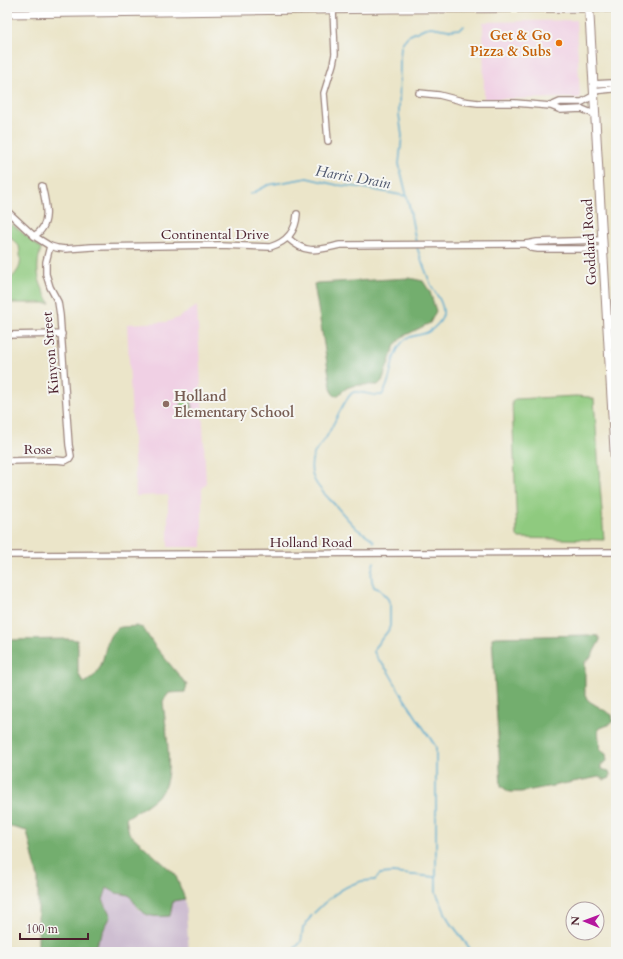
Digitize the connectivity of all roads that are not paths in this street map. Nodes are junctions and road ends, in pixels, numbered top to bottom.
1 (282, 8) edge
2 (407, 8) edge
3 (589, 8) edge
4 (616, 8) edge
5 (332, 9) junction
6 (31, 10) edge
7 (7, 14) edge
8 (616, 87) edge
9 (593, 90) junction
10 (418, 93) dead end
11 (551, 106) junction
12 (594, 114) junction
13 (328, 141) dead end
14 (42, 186) dead end
15 (7, 211) edge
16 (297, 214) dead end
17 (34, 236) junction
18 (288, 238) junction
19 (602, 244) junction
20 (50, 246) junction
21 (62, 334) junction
22 (7, 335) edge
23 (609, 372) junction
24 (616, 378) edge
25 (614, 396) edge
26 (69, 459) joint
27 (7, 461) edge
28 (616, 476) edge
29 (616, 552) edge
30 (7, 555) edge

1 - 5 street
1 - 6 street
2 - 3 street
2 - 5 street
3 - 4 street
3 - 9 main road, Goddard Road
5 - 13 street
6 - 7 street
8 - 9 street
9 - 11 street
9 - 12 main road, Goddard Road
10 - 11 street
11 - 12 street
12 - 19 main road, Goddard Road
14 - 17 street
15 - 17 street, Continental Drive
16 - 18 street
17 - 20 street, Continental Drive
18 - 19 street, Continental Drive
18 - 20 street, Continental Drive
19 - 23 main road, Goddard Road
20 - 21 street, Kinyon Street
21 - 22 street
21 - 26 street, Kinyon Street
23 - 24 street
23 - 25 main road, Goddard Road
25 - 28 main road, Goddard Road
26 - 27 street, Rose
29 - 30 street, Holland Road

